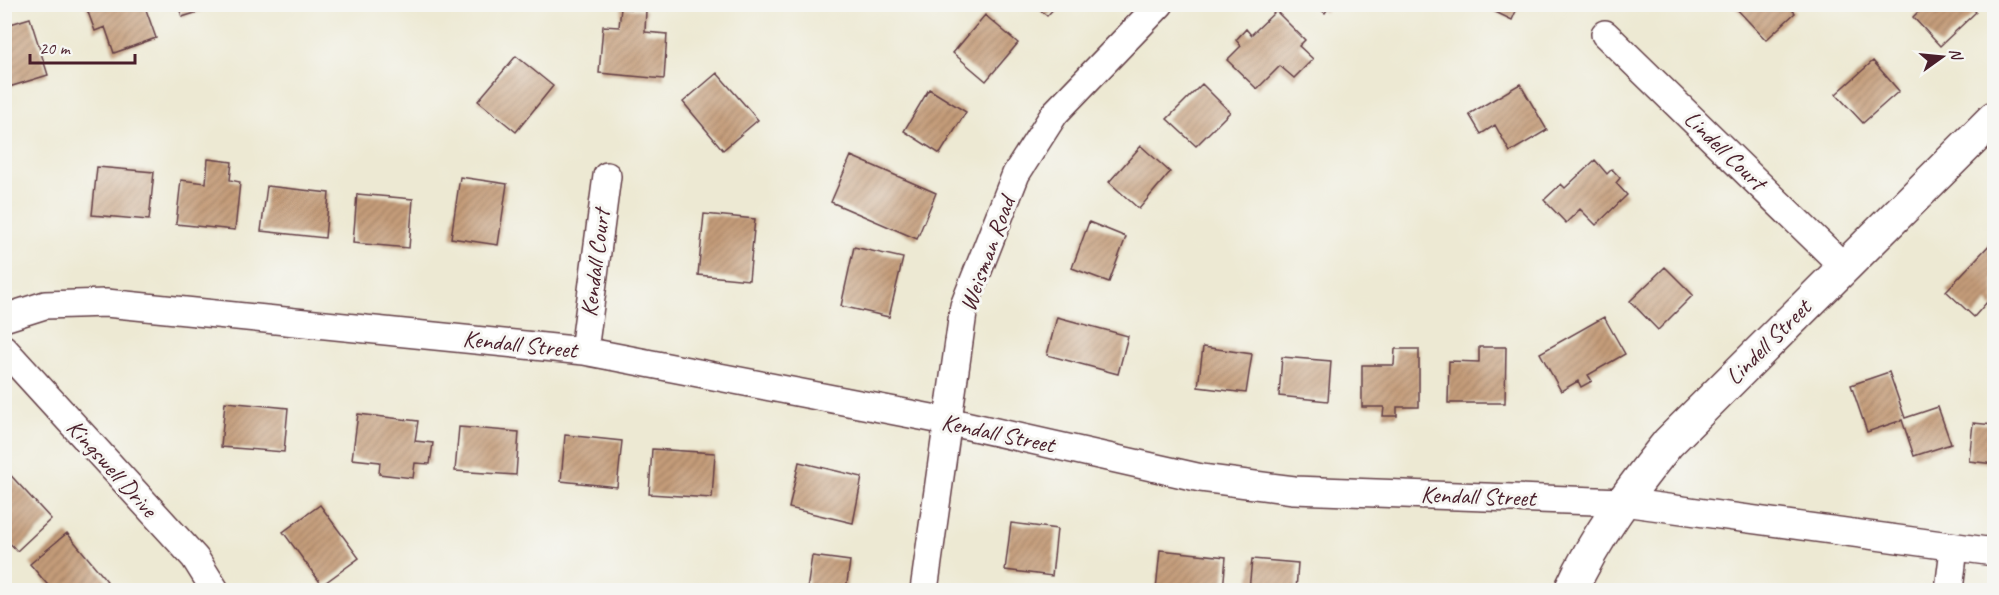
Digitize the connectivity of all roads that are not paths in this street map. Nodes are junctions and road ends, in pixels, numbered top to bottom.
1 (1160, 4) edge
2 (1605, 34) dead end
3 (1995, 117) edge
4 (607, 176) dead end
5 (1844, 267) junction
6 (4, 318) edge
7 (4, 349) edge
8 (584, 351) junction
9 (947, 421) junction
10 (1623, 502) junction
11 (1954, 548) junction
12 (1995, 552) edge
13 (215, 591) edge
14 (924, 591) edge
15 (1571, 591) edge
16 (1949, 591) edge

1 - 9 street, Weisman Road
2 - 5 street, Lindell Court
3 - 5 street, Lindell Street
4 - 8 street, Kendall Court
5 - 10 street, Lindell Street
6 - 8 street, Kendall Street
7 - 13 street, Kingswell Drive
8 - 9 street, Kendall Street
9 - 10 street, Kendall Street
9 - 14 street, Weisman Road
10 - 11 street, Kendall Street
10 - 15 street, Lindell Street
11 - 12 street, Kendall Street
11 - 16 street

